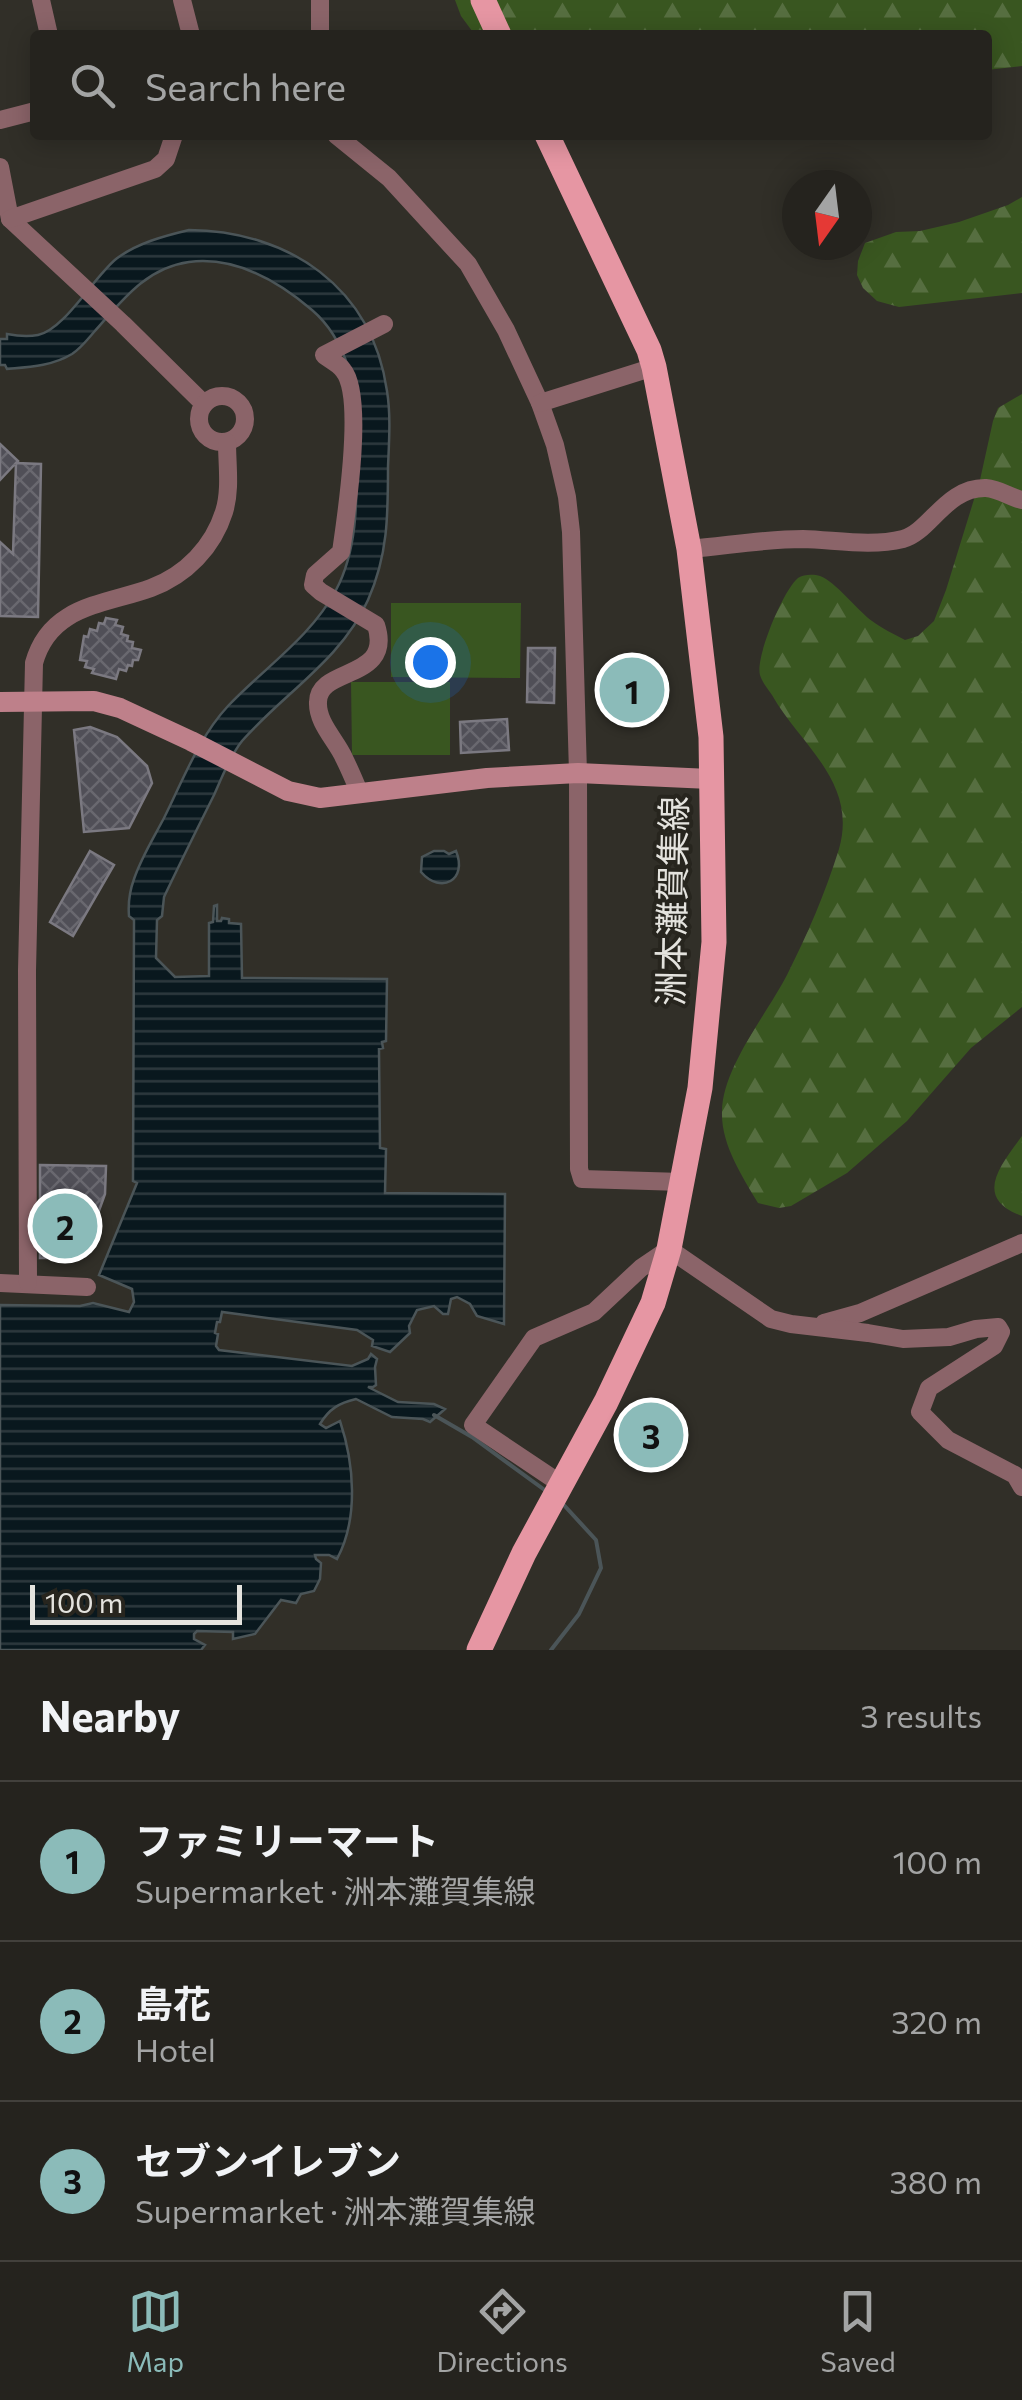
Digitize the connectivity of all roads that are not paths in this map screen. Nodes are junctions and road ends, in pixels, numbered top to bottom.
1 (40, 0) edge
2 (182, 0) edge
3 (320, 0) edge
4 (482, 0) edge
5 (48, 30) edge
6 (190, 30) edge
7 (320, 30) edge
8 (497, 30) edge
9 (30, 113) edge
10 (0, 120) edge
11 (172, 140) edge
12 (342, 140) edge
13 (549, 140) edge
14 (0, 167) edge
15 (10, 220) junction
16 (384, 324) dead end
17 (654, 367) junction
18 (540, 403) junction
19 (204, 404) junction
20 (227, 442) junction
21 (1022, 500) edge
22 (688, 549) junction
23 (0, 702) edge
24 (32, 702) junction
25 (578, 773) junction
26 (710, 780) junction
27 (360, 794) junction
28 (682, 1182) junction
29 (1022, 1243) edge
30 (669, 1249) junction
31 (0, 1284) edge
32 (28, 1284) junction
33 (87, 1287) dead end
34 (809, 1327) junction
35 (1022, 1487) edge
36 (556, 1494) junction
37 (480, 1650) edge

1 - 5 street
2 - 6 street
3 - 7 street
4 - 8 main road
9 - 10 street
11 - 15 street
12 - 18 street
13 - 17 main road, 洲本灘賀集線
14 - 15 street
15 - 19 street
16 - 27 street
17 - 18 street
17 - 22 main road, 洲本灘賀集線
18 - 25 street
19 - 20 street
19 - 20 street
20 - 24 street
21 - 22 street
22 - 26 main road, 洲本灘賀集線
23 - 24 street
24 - 27 street
24 - 32 street
25 - 26 street
25 - 27 street
25 - 28 street
26 - 28 main road, 洲本灘賀集線
28 - 30 main road, 洲本灘賀集線
29 - 34 street
30 - 34 street
30 - 36 main road, 洲本灘賀集線
30 - 36 street
31 - 32 street
32 - 33 street
34 - 35 street
36 - 37 main road, 洲本灘賀集線

